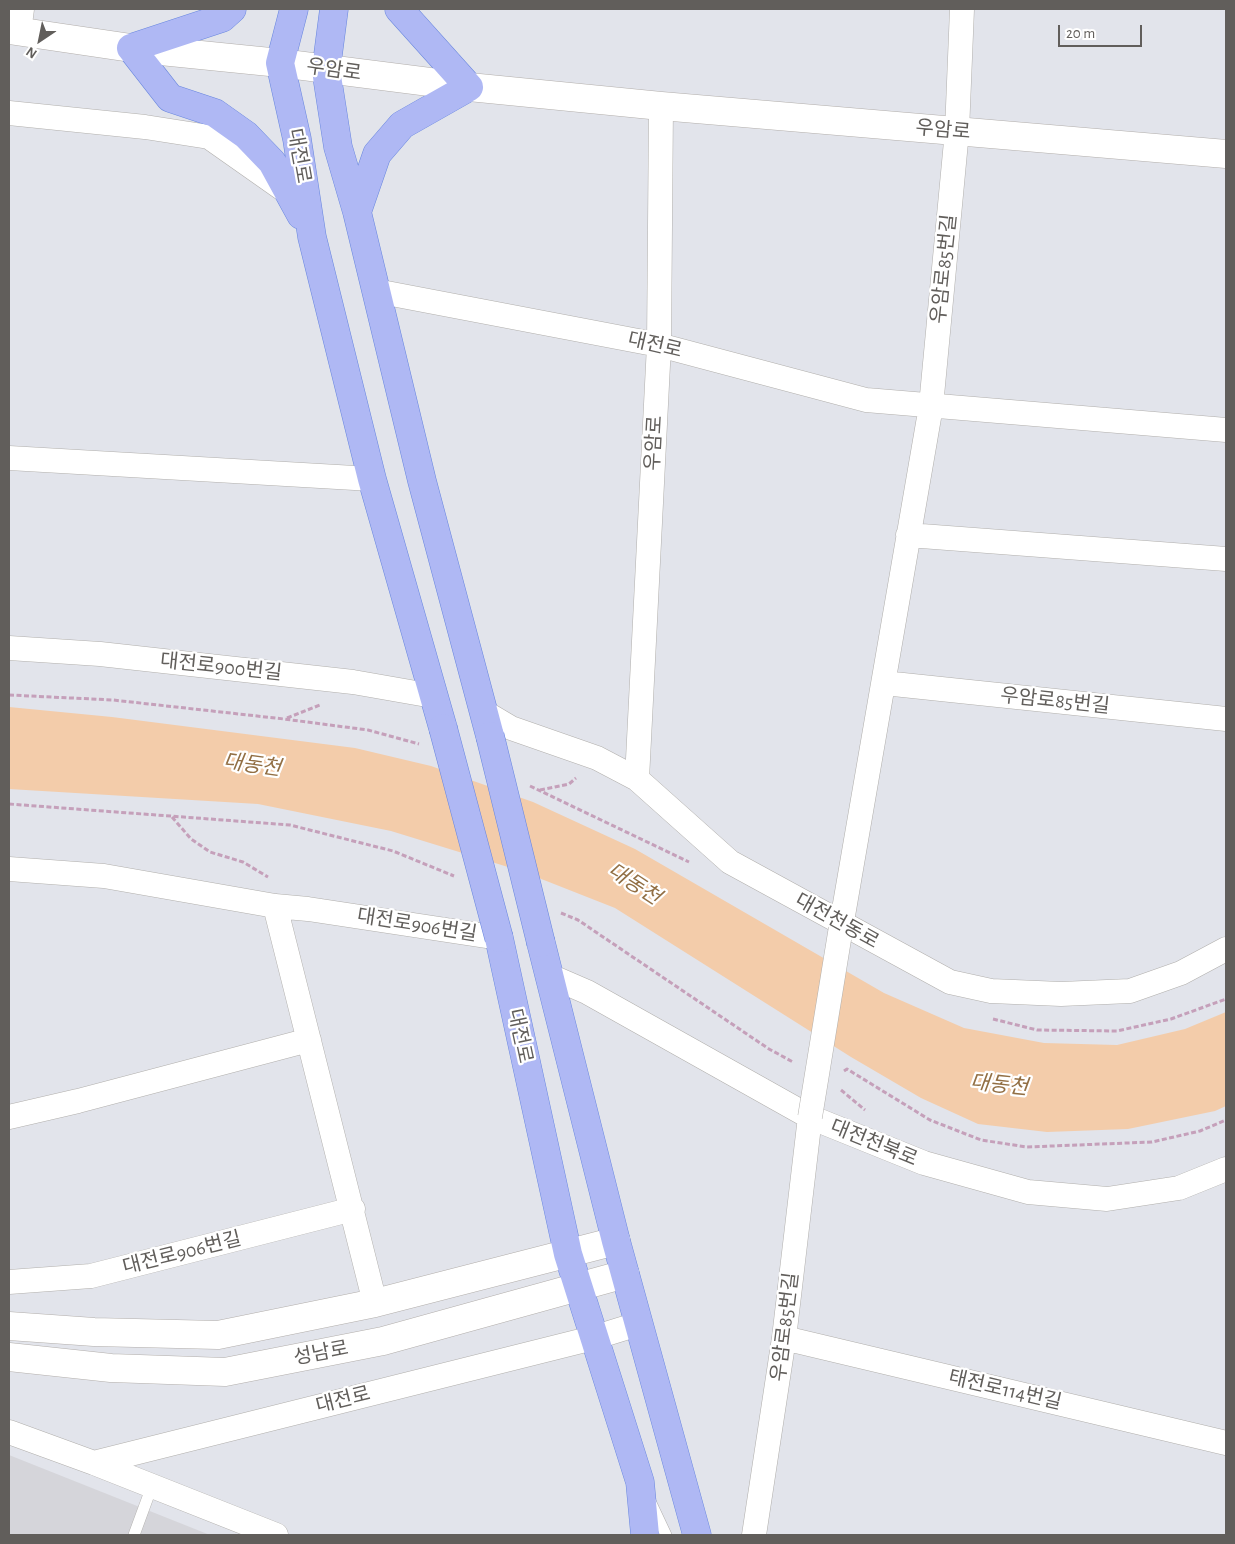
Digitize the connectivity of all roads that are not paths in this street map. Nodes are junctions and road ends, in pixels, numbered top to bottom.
1 (232, 9) edge
2 (294, 9) edge
3 (334, 9) edge
4 (399, 9) edge
5 (962, 9) edge
6 (17, 24) edge
7 (131, 48) junction
8 (280, 63) junction
9 (326, 70) junction
10 (469, 87) junction
11 (660, 106) junction
12 (9, 113) edge
13 (958, 132) junction
14 (1226, 154) edge
15 (291, 195) junction
16 (357, 212) junction
17 (312, 237) junction
18 (376, 291) junction
19 (658, 345) junction
20 (931, 406) junction
21 (1226, 430) edge
22 (9, 458) edge
23 (372, 479) junction
24 (908, 535) junction
25 (1226, 559) edge
26 (9, 648) edge
27 (884, 683) junction
28 (433, 696) junction
29 (1226, 719) edge
30 (487, 724) junction
31 (637, 779) junction
32 (9, 869) edge
33 (275, 906) junction
34 (841, 926) junction
35 (499, 938) junction
36 (1226, 949) edge
37 (550, 976) junction
38 (309, 1040) junction
39 (9, 1117) edge
40 (810, 1117) junction
41 (1226, 1169) edge
42 (353, 1209) junction
43 (616, 1241) junction
44 (568, 1254) junction
45 (625, 1274) junction
46 (9, 1282) edge
47 (578, 1288) junction
48 (375, 1303) junction
49 (638, 1324) junction
50 (9, 1326) edge
51 (593, 1338) junction
52 (784, 1338) junction
53 (9, 1357) edge
54 (9, 1432) edge
55 (1226, 1443) edge
56 (94, 1463) junction
57 (640, 1482) junction
58 (152, 1486) junction
59 (134, 1535) edge
60 (276, 1535) edge
61 (645, 1535) edge
62 (666, 1535) edge
63 (697, 1535) edge
64 (754, 1535) edge

1 - 7 main road
2 - 8 main road, 대전로
3 - 9 main road, 대전로
4 - 10 main road
5 - 13 street, 우암로85번길
6 - 7 main road, 우암로
7 - 8 main road, 우암로
7 - 15 main road
8 - 9 main road, 우암로
8 - 17 main road, 대전로
9 - 10 main road, 우암로
9 - 16 main road, 대전로
10 - 11 main road, 우암로
10 - 16 main road
11 - 13 main road, 우암로
11 - 19 street, 우암로
12 - 15 street
13 - 14 main road, 우암로
13 - 20 street, 우암로85번길
15 - 17 main road
16 - 18 main road, 대전로
17 - 23 main road, 대전로
18 - 19 street, 대전로
18 - 30 main road, 대전로
19 - 20 street, 대전로
19 - 31 street, 우암로
20 - 21 street
20 - 24 street, 우암로85번길
22 - 23 street
23 - 28 main road, 대전로
24 - 25 street
24 - 27 street, 우암로85번길
26 - 28 street, 대전로900번길
27 - 29 street, 우암로85번길
27 - 34 street, 우암로85번길
28 - 35 main road, 대전로, bridge
30 - 31 street, 대전천동로
30 - 37 main road, 대전로, bridge
31 - 34 street, 대전천동로
32 - 33 street, 대전로906번길
33 - 35 street, 대전로906번길
33 - 38 street
34 - 36 street, 대전천동로
34 - 40 street, 우암로85번길, bridge
35 - 44 main road, 대전로
37 - 40 street, 대전천북로
37 - 43 main road
38 - 39 street
38 - 42 street
40 - 41 street, 대전천북로
40 - 52 street, 우암로85번길
42 - 46 street, 대전로906번길
42 - 48 street
43 - 44 main road, 성남로
43 - 45 main road
44 - 47 main road, 대전로
44 - 48 main road, 성남로
45 - 47 main road, 성남로
45 - 49 main road
47 - 51 main road, 대전로
47 - 53 main road, 성남로
48 - 50 main road, 성남로
49 - 51 street, 대전로
49 - 63 main road
51 - 56 street, 대전로
51 - 57 main road, 대전로
52 - 55 street, 태전로114번길
52 - 64 street, 우암로85번길
54 - 56 street
56 - 58 street
57 - 61 main road, 대전로
57 - 62 lane
58 - 59 lane
58 - 60 street

